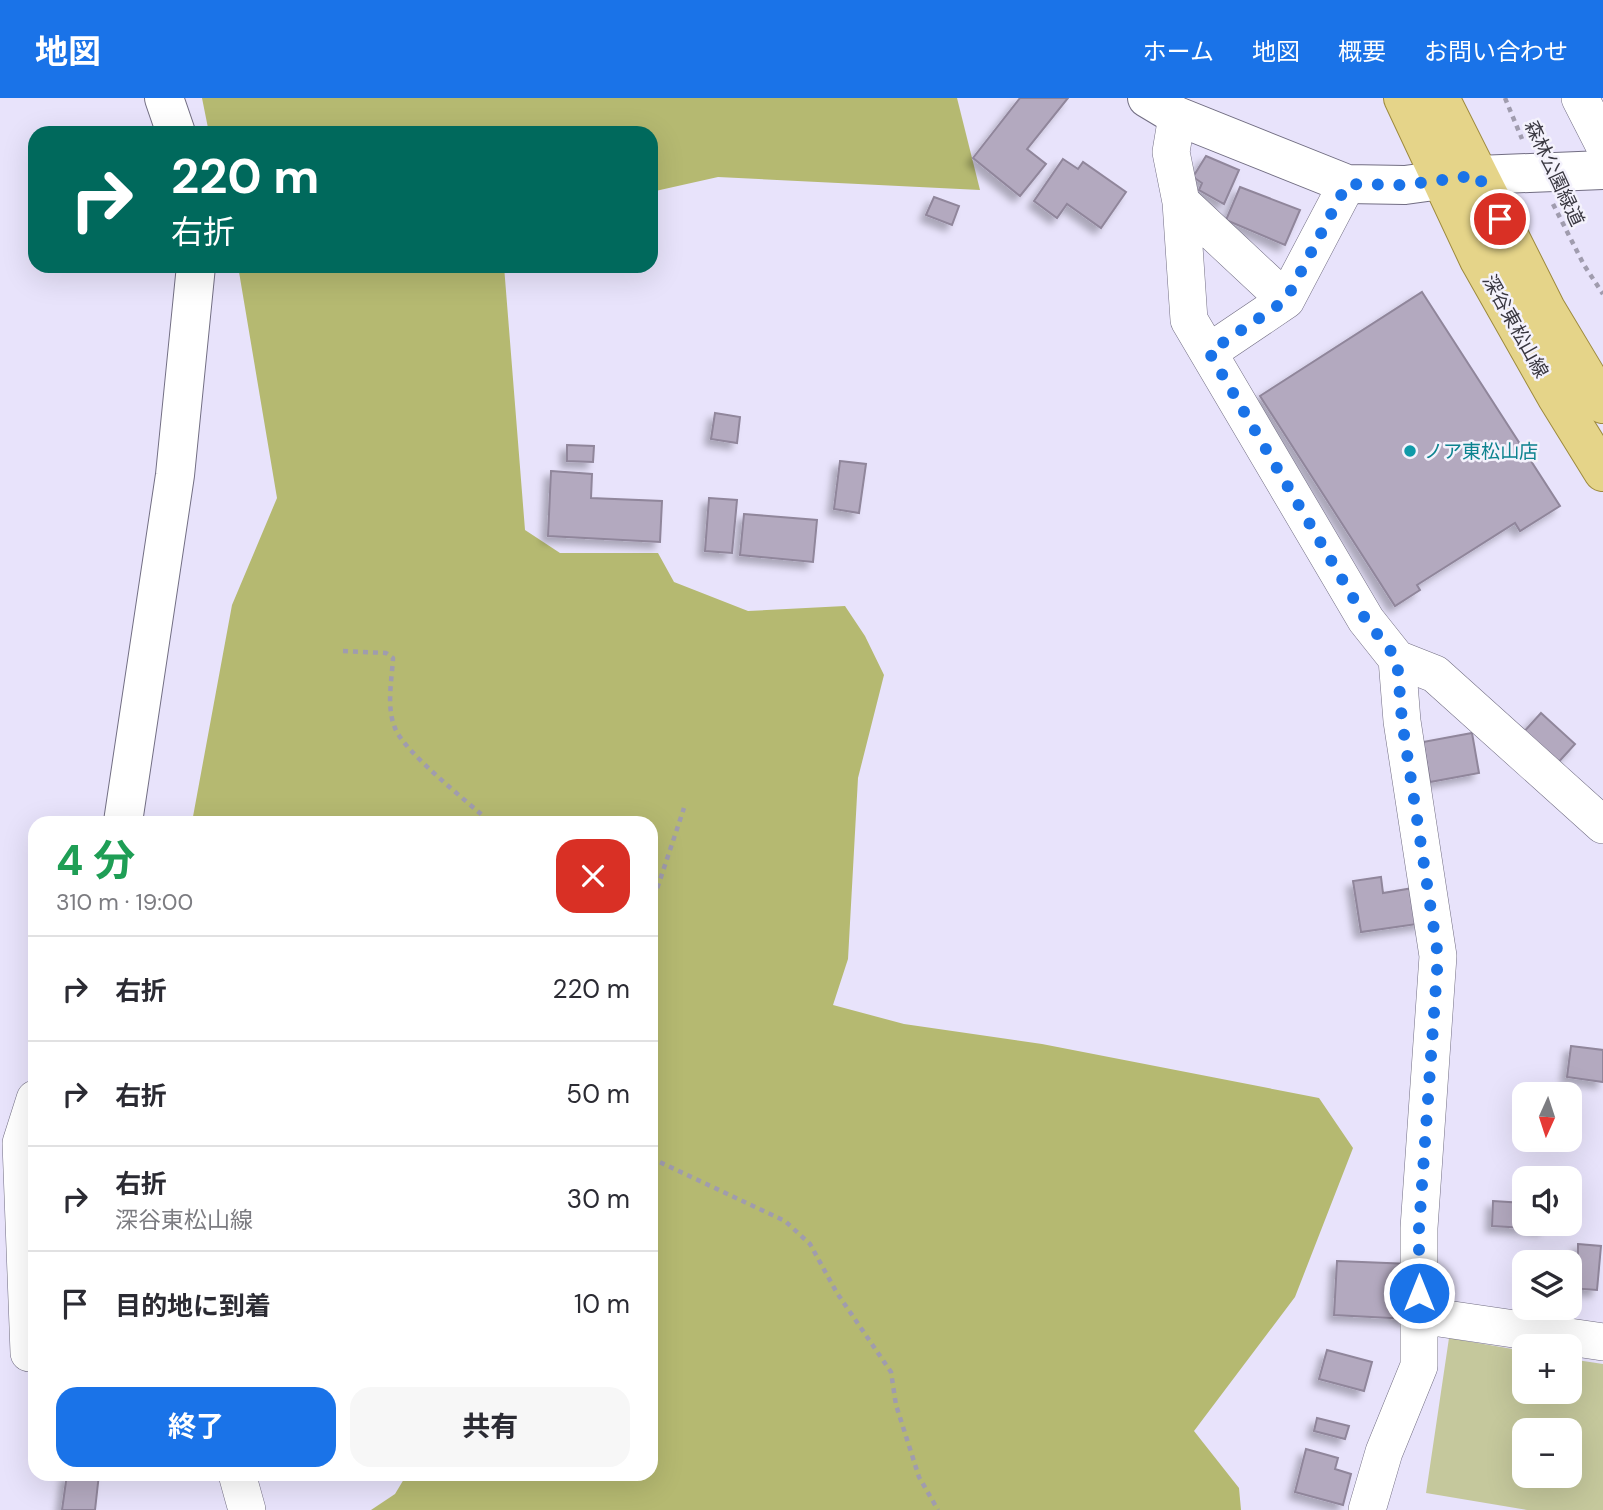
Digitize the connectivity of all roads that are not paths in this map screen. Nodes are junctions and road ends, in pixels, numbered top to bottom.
1 (164, 98) edge
2 (1403, 98) edge
3 (1440, 98) edge
4 (1580, 98) edge
5 (1162, 107) edge
6 (174, 126) edge
7 (1603, 143) edge
8 (1603, 170) edge
9 (1460, 177) junction
10 (1347, 184) junction
11 (1181, 202) junction
12 (195, 273) edge
13 (1286, 300) junction
14 (1209, 352) junction
15 (1603, 404) edge
16 (1603, 472) edge
17 (1397, 659) junction
18 (124, 816) edge
19 (1603, 825) edge
20 (28, 1121) edge
21 (1419, 1315) junction
22 (28, 1327) edge
23 (1603, 1342) edge
24 (239, 1481) edge
25 (247, 1510) edge
26 (1367, 1510) edge

1 - 6 street
2 - 9 main road, 深谷東松山線
3 - 9 main road, 深谷東松山線
4 - 7 street
5 - 10 street
5 - 11 street
8 - 9 street
9 - 10 street
9 - 15 main road, 深谷東松山線
9 - 16 main road, 深谷東松山線
10 - 13 street
11 - 13 street
11 - 14 street
12 - 18 street
13 - 14 street
14 - 17 street
17 - 19 street
17 - 21 street
20 - 22 street
21 - 23 street
21 - 26 street
24 - 25 street

